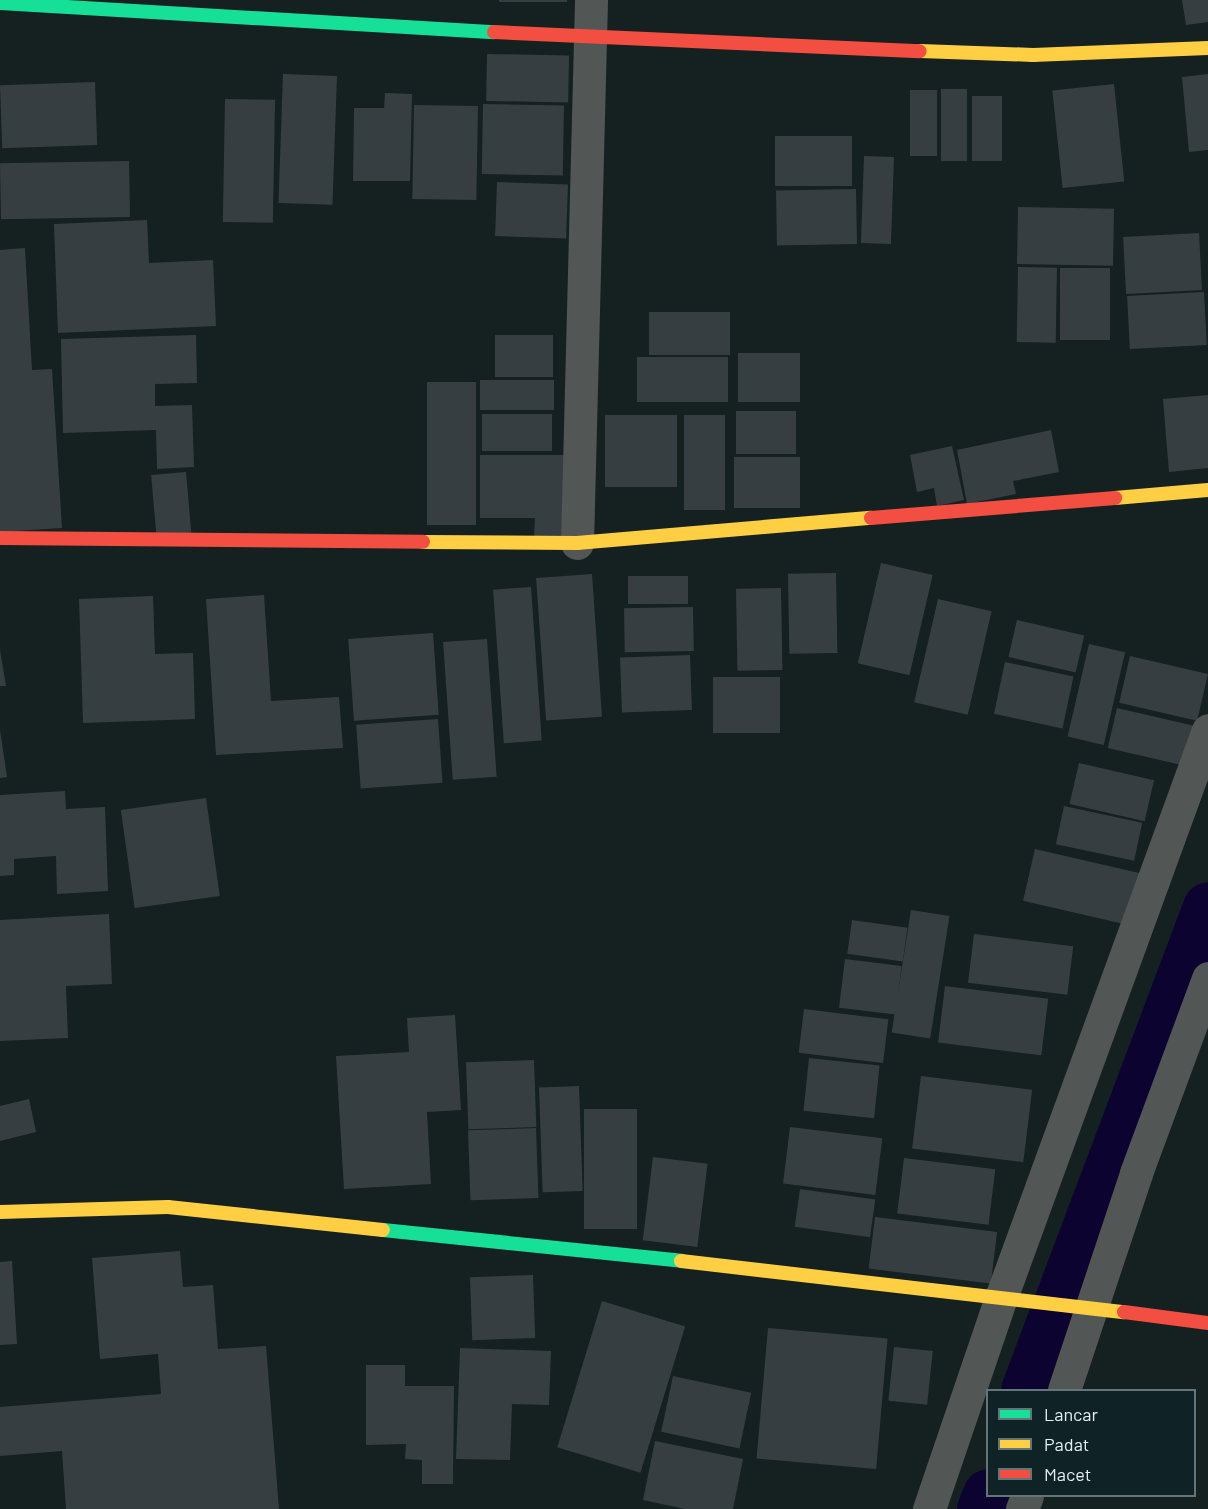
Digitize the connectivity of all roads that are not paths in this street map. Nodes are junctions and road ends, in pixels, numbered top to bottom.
1 (591, 0) edge
2 (0, 3) edge
3 (589, 38) junction
4 (1208, 48) edge
5 (1208, 490) edge
6 (0, 538) edge
7 (577, 543) junction
8 (1208, 730) edge
9 (1208, 978) edge
10 (0, 1212) edge
11 (1007, 1296) junction
12 (1087, 1307) junction
13 (1208, 1323) edge
14 (1064, 1389) edge
15 (929, 1509) edge

1 - 3 street
2 - 3 street
3 - 4 street
3 - 7 street
5 - 7 street
6 - 7 street
8 - 11 street
9 - 12 street
10 - 11 street
11 - 12 street
11 - 15 street
12 - 13 street
12 - 14 street

